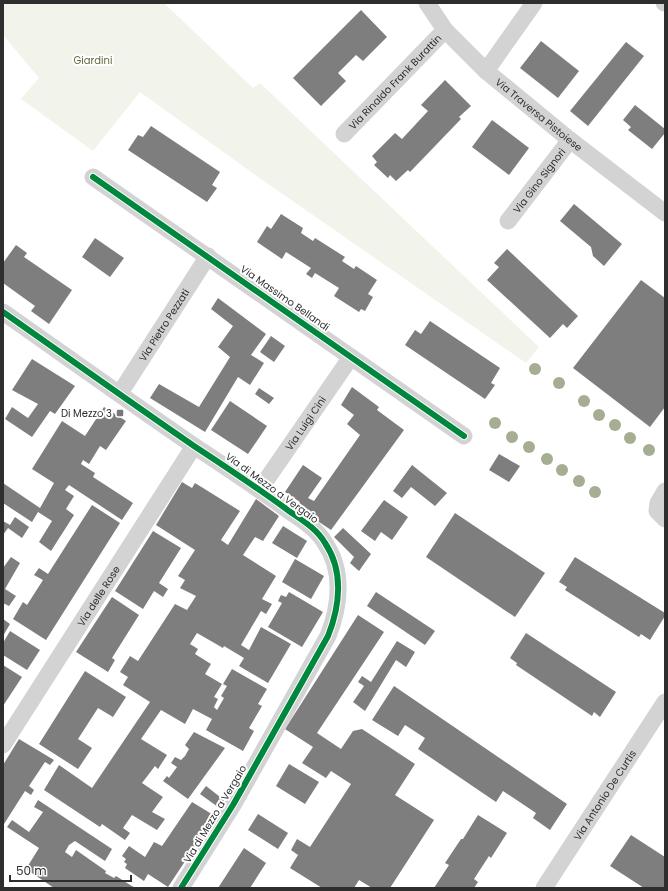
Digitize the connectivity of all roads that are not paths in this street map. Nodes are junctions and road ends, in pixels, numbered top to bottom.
1 (427, 3) edge
2 (534, 3) edge
3 (445, 30) junction
4 (486, 71) junction
5 (344, 134) dead end
6 (570, 140) junction
7 (93, 177) dead end
8 (665, 213) edge
9 (508, 221) dead end
10 (208, 256) junction
11 (3, 312) edge
12 (351, 357) junction
13 (120, 394) junction
14 (464, 436) dead end
15 (194, 446) junction
16 (260, 489) junction
17 (665, 491) edge
18 (665, 520) edge
19 (665, 702) edge
20 (3, 746) edge
21 (181, 888) edge
22 (544, 888) edge

1 - 3 street, Via Traversa Pistoiese
2 - 4 street
3 - 4 street, Via Traversa Pistoiese
3 - 5 street, Via Rinaldo Frank Burattin
4 - 6 street, Via Traversa Pistoiese
6 - 8 street, Via Traversa Pistoiese
6 - 9 street, Via Gino Signori
7 - 10 street, Via Massimo Bellandi
10 - 12 street, Via Massimo Bellandi
10 - 13 street, Via Pietro Pezzati
11 - 13 street, Via di Mezzo a Vergaio
12 - 14 street, Via Massimo Bellandi
12 - 16 street, Via Luigi Cini
13 - 15 street, Via di Mezzo a Vergaio
15 - 16 street, Via di Mezzo a Vergaio
15 - 20 street, Via delle Rose
16 - 21 street, Via di Mezzo a Vergaio
17 - 18 street
19 - 22 street, Via Antonio De Curtis

